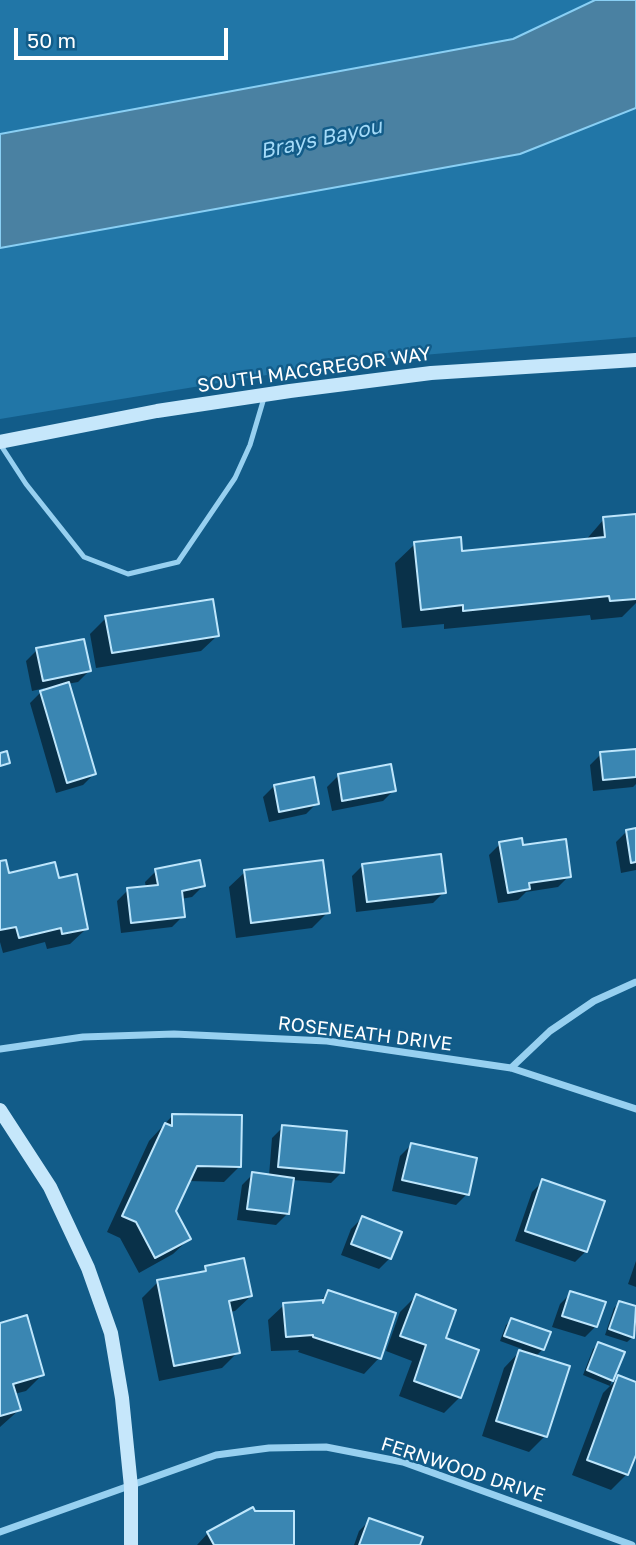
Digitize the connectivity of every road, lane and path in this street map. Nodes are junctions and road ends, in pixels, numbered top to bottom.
1 (636, 360) edge
2 (265, 395) junction
3 (0, 443) edge
4 (636, 982) edge
5 (0, 1049) edge
6 (511, 1068) junction
7 (636, 1109) edge
8 (0, 1110) edge
9 (131, 1486) junction
10 (0, 1532) edge
11 (131, 1545) edge
12 (632, 1545) edge

1 - 2 street, SOUTH MACGREGOR WAY
2 - 3 street, SOUTH MACGREGOR WAY
2 - 3 lane
4 - 6 street
5 - 6 street, ROSENEATH DRIVE
6 - 7 street, ROSENEATH DRIVE
8 - 9 street
9 - 10 street, FERNWOOD DRIVE
9 - 11 street
9 - 12 street, FERNWOOD DRIVE

